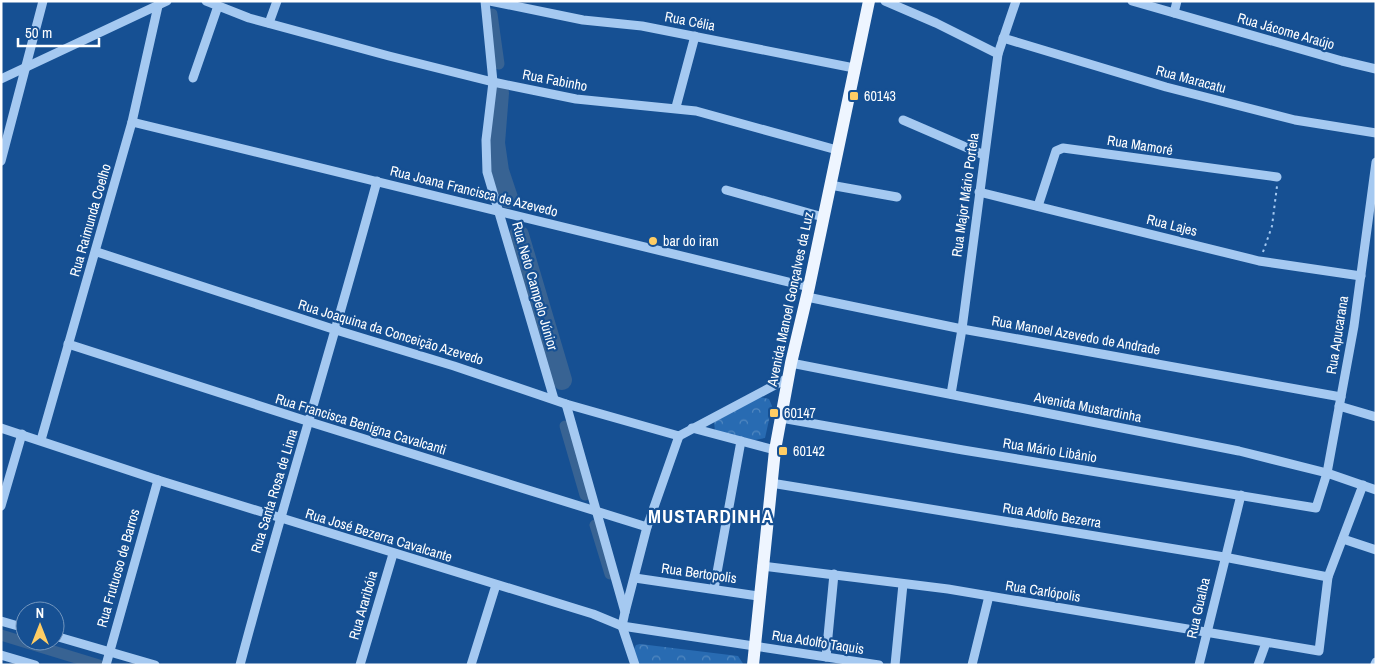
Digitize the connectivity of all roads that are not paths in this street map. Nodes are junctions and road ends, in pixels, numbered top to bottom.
1 (43, 1) edge
2 (167, 1) edge
3 (206, 1) edge
4 (277, 1) edge
5 (485, 1) edge
6 (490, 1) edge
7 (869, 1) edge
8 (885, 1) edge
9 (1016, 1) edge
10 (1132, 1) edge
11 (1178, 1) edge
12 (158, 6) junction
13 (218, 6) junction
14 (1174, 13) junction
15 (269, 23) junction
16 (695, 36) junction
17 (1002, 38) junction
18 (998, 54) junction
19 (26, 68) junction
20 (854, 68) junction
21 (1376, 68) edge
22 (193, 78) dead end
23 (1, 80) edge
24 (493, 82) junction
25 (676, 107) junction
26 (903, 120) dead end
27 (132, 122) junction
28 (1376, 133) edge
29 (837, 150) junction
30 (984, 155) junction
31 (1, 161) edge
32 (1376, 162) edge
33 (1277, 178) road end
34 (377, 181) junction
35 (830, 185) junction
36 (726, 190) dead end
37 (979, 192) junction
38 (898, 197) dead end
39 (1038, 206) junction
40 (500, 214) junction
41 (823, 216) junction
42 (97, 252) junction
43 (1361, 276) junction
44 (808, 292) junction
45 (962, 329) junction
46 (336, 330) junction
47 (68, 344) junction
48 (791, 363) junction
49 (788, 378) junction
50 (951, 394) junction
51 (554, 399) junction
52 (1340, 401) junction
53 (566, 404) junction
54 (781, 418) junction
55 (1376, 418) edge
56 (310, 422) junction
57 (1, 428) edge
58 (692, 428) junction
59 (22, 434) junction
60 (679, 436) junction
61 (42, 440) junction
62 (741, 441) junction
63 (775, 450) junction
64 (1327, 473) junction
65 (158, 480) junction
66 (771, 483) junction
67 (1363, 485) junction
68 (1376, 490) edge
69 (1241, 495) junction
70 (1, 506) edge
71 (1314, 508) joint
72 (595, 511) junction
73 (279, 518) junction
74 (647, 527) junction
75 (1343, 539) junction
76 (1376, 550) edge
77 (393, 554) junction
78 (1224, 557) junction
79 (762, 566) junction
80 (834, 574) junction
81 (1328, 577) junction
82 (635, 578) junction
83 (903, 584) junction
84 (496, 585) junction
85 (714, 589) junction
86 (758, 596) junction
87 (989, 596) junction
88 (624, 612) junction
89 (1, 621) edge
90 (15, 625) edge
91 (622, 626) junction
92 (1206, 631) junction
93 (65, 640) edge
94 (1266, 643) junction
95 (754, 646) junction
96 (1, 655) edge
97 (826, 657) junction
98 (108, 658) edge
99 (35, 665) edge
100 (155, 665) edge
101 (240, 665) edge
102 (360, 665) edge
103 (471, 665) edge
104 (635, 665) edge
105 (753, 665) edge
106 (879, 665) edge
107 (895, 665) edge
108 (972, 665) edge
109 (1199, 665) edge
110 (1258, 665) edge

1 - 19 street
2 - 12 street
3 - 13 street, Rua Fabinho
4 - 15 street
5 - 24 street, Rua Neto Campelo Júnior
6 - 16 street, Rua Célia
7 - 20 main road, Avenida Manoel Gonçalves da Luz
8 - 18 street
9 - 17 street, Rua Major Mário Portela
10 - 14 street, Rua Jácome Araújo
11 - 14 street
12 - 19 street
12 - 27 street, Rua Raimunda Coelho
13 - 15 street, Rua Fabinho
13 - 22 street
14 - 21 street, Rua Jácome Araújo
15 - 24 street, Rua Fabinho
16 - 20 street, Rua Célia
16 - 25 street
17 - 18 street, Rua Major Mário Portela
17 - 28 street, Rua Maracatu
18 - 30 street, Rua Major Mário Portela
19 - 23 street
19 - 31 street
20 - 29 main road, Avenida Manoel Gonçalves da Luz
24 - 25 street, Rua Fabinho
24 - 40 street, Rua Neto Campelo Júnior
25 - 29 street, Rua Fabinho
26 - 30 street
27 - 34 street, Rua Joana Francisca de Azevedo
27 - 42 street, Rua Raimunda Coelho
29 - 35 main road, Avenida Manoel Gonçalves da Luz
30 - 37 street, Rua Major Mário Portela
32 - 43 street, Rua Apucarana
33 - 39 street, Rua Mamoré
34 - 40 street, Rua Joana Francisca de Azevedo
34 - 46 street, Rua Santa Rosa de Lima
35 - 38 street
35 - 41 main road, Avenida Manoel Gonçalves da Luz
36 - 41 street
37 - 39 street, Rua Lajes
37 - 45 street, Rua Major Mário Portela
39 - 43 street, Rua Lajes
40 - 44 street, Rua Joana Francisca de Azevedo
40 - 51 street, Rua Neto Campelo Júnior
41 - 44 main road, Avenida Manoel Gonçalves da Luz
42 - 46 street, Rua Joaquina da Conceição Azevedo
42 - 47 street, Rua Raimunda Coelho
43 - 52 street, Rua Apucarana
44 - 45 street, Rua Manoel Azevedo de Andrade
44 - 48 main road, Avenida Manoel Gonçalves da Luz
45 - 50 street, Rua Major Mário Portela
45 - 52 street, Rua Manoel Azevedo de Andrade
46 - 51 street, Rua Joaquina da Conceição Azevedo
46 - 56 street, Rua Santa Rosa de Lima
47 - 56 street, Rua Francisca Benigna Cavalcanti
47 - 61 street, Rua Raimunda Coelho
48 - 49 main road, Avenida Manoel Gonçalves da Luz
48 - 50 street, Avenida Mustardinha
49 - 54 main road, Avenida Manoel Gonçalves da Luz
49 - 58 street
50 - 64 street, Avenida Mustardinha
51 - 53 street, Rua Joaquina da Conceição Azevedo
52 - 55 street, Rua Manoel Azevedo de Andrade
52 - 64 street, Rua Apucarana
53 - 60 street, Rua Joaquina da Conceição Azevedo
53 - 72 street
54 - 63 main road, Avenida Manoel Gonçalves da Luz
54 - 69 street, Rua Mário Libânio
56 - 72 street, Rua Francisca Benigna Cavalcanti
56 - 73 street, Rua Santa Rosa de Lima
57 - 59 street, Rua José Bezerra Cavalcante
58 - 60 street
58 - 62 street
59 - 61 street, Rua José Bezerra Cavalcante
59 - 70 street
60 - 74 street
61 - 65 street, Rua José Bezerra Cavalcante
62 - 63 street
62 - 85 street
63 - 66 main road, Avenida Manoel Gonçalves da Luz
64 - 67 street, Avenida Mustardinha
64 - 71 street, Rua Apucarana
65 - 73 street, Rua José Bezerra Cavalcante
65 - 98 street, Rua Frutuoso de Barros
66 - 78 street, Rua Adolfo Bezerra
66 - 79 main road, Avenida Manoel Gonçalves da Luz
67 - 68 street, Avenida Mustardinha
67 - 75 street
69 - 71 street, Rua Mário Libânio
69 - 78 street, Rua Guaíba
72 - 74 street, Rua Francisca Benigna Cavalcanti
72 - 88 street
73 - 77 street, Rua José Bezerra Cavalcante
73 - 101 street, Rua Santa Rosa de Lima
74 - 82 street
75 - 76 street
75 - 81 street
77 - 84 street, Rua José Bezerra Cavalcante
77 - 102 street, Rua Araribóia
78 - 81 street, Rua Adolfo Bezerra
78 - 92 street, Rua Guaíba
79 - 80 street, Rua Carlópolis
79 - 86 main road, Avenida Manoel Gonçalves da Luz
80 - 83 street, Rua Carlópolis
80 - 97 street
81 - 94 street, Rua Carlópolis
82 - 85 street, Rua Bertopolis
82 - 88 street
83 - 87 street, Rua Carlópolis
83 - 107 street
84 - 91 street, Rua José Bezerra Cavalcante
84 - 103 street
85 - 86 street, Rua Bertopolis
86 - 95 main road, Avenida Manoel Gonçalves da Luz
87 - 92 street, Rua Carlópolis
87 - 108 street
88 - 91 street
89 - 90 street
91 - 95 street, Rua José Bezerra Cavalcante
91 - 104 street
92 - 94 street, Rua Carlópolis
92 - 109 street, Rua Guaíba
93 - 98 street
94 - 110 street
95 - 97 street, Rua Adolfo Taquis
95 - 105 main road, Avenida Manoel Gonçalves da Luz
96 - 99 street
97 - 106 street, Rua Adolfo Taquis
98 - 100 street

